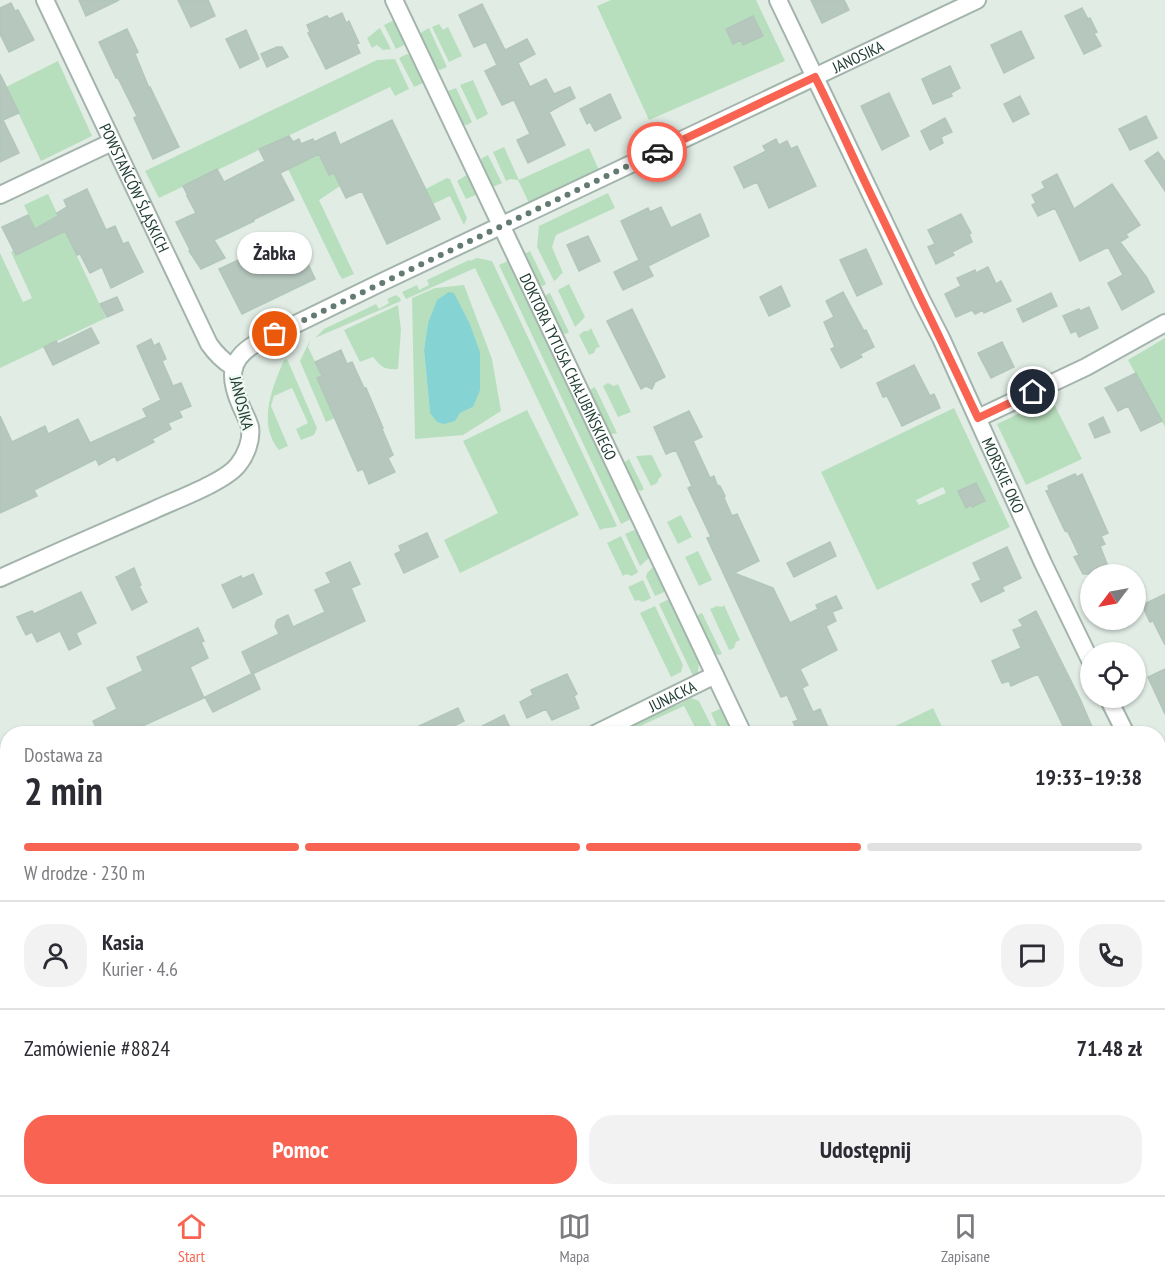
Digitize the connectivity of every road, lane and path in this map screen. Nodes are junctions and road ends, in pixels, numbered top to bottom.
1 (45, 0) edge
2 (394, 0) edge
3 (778, 0) edge
4 (977, 0) edge
5 (815, 77) junction
6 (112, 142) junction
7 (0, 195) edge
8 (501, 226) junction
9 (1165, 323) edge
10 (233, 367) junction
11 (978, 418) junction
12 (0, 578) edge
13 (1081, 642) edge
14 (715, 675) junction
15 (1113, 708) edge
16 (611, 726) edge
17 (739, 726) edge
18 (1122, 726) edge

1 - 6 street, POWSTAŃCÓW ŚLĄSKICH
2 - 8 street, DOKTORA TYTUSA CHAŁUBIŃSKIEGO
3 - 5 street, MORSKIE OKO
4 - 5 street, JANOSIKA
5 - 8 street, JANOSIKA
5 - 11 street, MORSKIE OKO
6 - 7 street
6 - 10 street, POWSTAŃCÓW ŚLĄSKICH
8 - 10 street, JANOSIKA
8 - 14 street, DOKTORA TYTUSA CHAŁUBIŃSKIEGO
9 - 11 street
10 - 12 street, JANOSIKA
11 - 13 street, MORSKIE OKO
14 - 16 street, JUNACKA
14 - 17 street, DOKTORA TYTUSA CHAŁUBIŃSKIEGO
15 - 18 street

